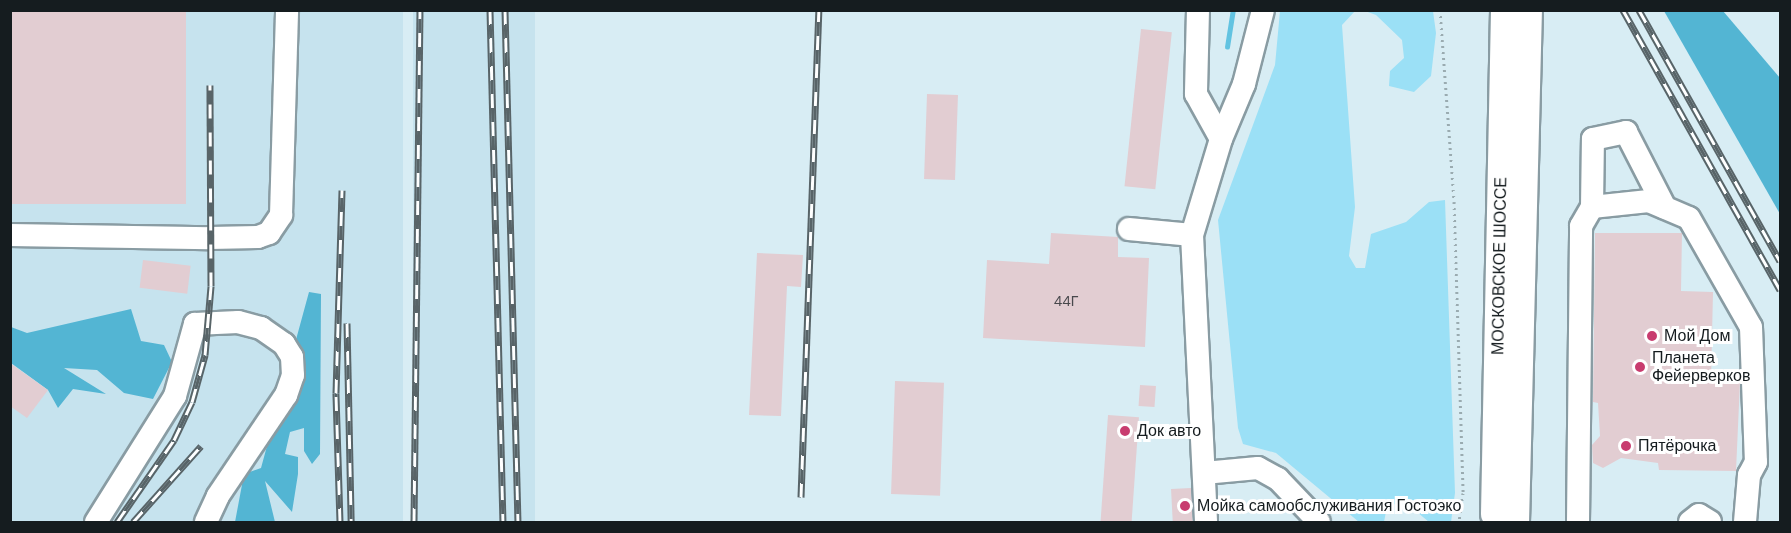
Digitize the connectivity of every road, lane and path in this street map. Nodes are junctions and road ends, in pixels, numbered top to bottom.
1 (286, 10) edge
2 (1198, 10) edge
3 (1263, 10) edge
4 (1440, 10) edge
5 (1505, 10) edge
6 (1528, 24) edge
7 (1221, 139) junction
8 (1592, 207) junction
9 (1665, 208) junction
10 (1129, 229) dead end
11 (10, 235) edge
12 (1192, 235) junction
13 (1204, 473) junction
14 (96, 522) edge
15 (206, 522) edge
16 (1206, 522) edge
17 (1319, 522) edge
18 (1459, 522) edge
19 (1495, 522) edge
20 (1515, 522) edge
21 (1578, 522) edge
22 (1690, 522) edge
23 (1710, 522) edge
24 (1745, 522) edge

1 - 11 lane
2 - 7 lane
3 - 7 lane
4 - 18 path
5 - 19 main road, МОСКОВСКОЕ ШОССЕ
6 - 20 main road, МОСКОВСКОЕ ШОССЕ
7 - 12 lane
8 - 9 lane
8 - 9 lane
8 - 21 lane
9 - 24 lane
10 - 12 lane
12 - 13 lane
13 - 16 lane
13 - 17 lane
14 - 15 lane
22 - 23 lane

